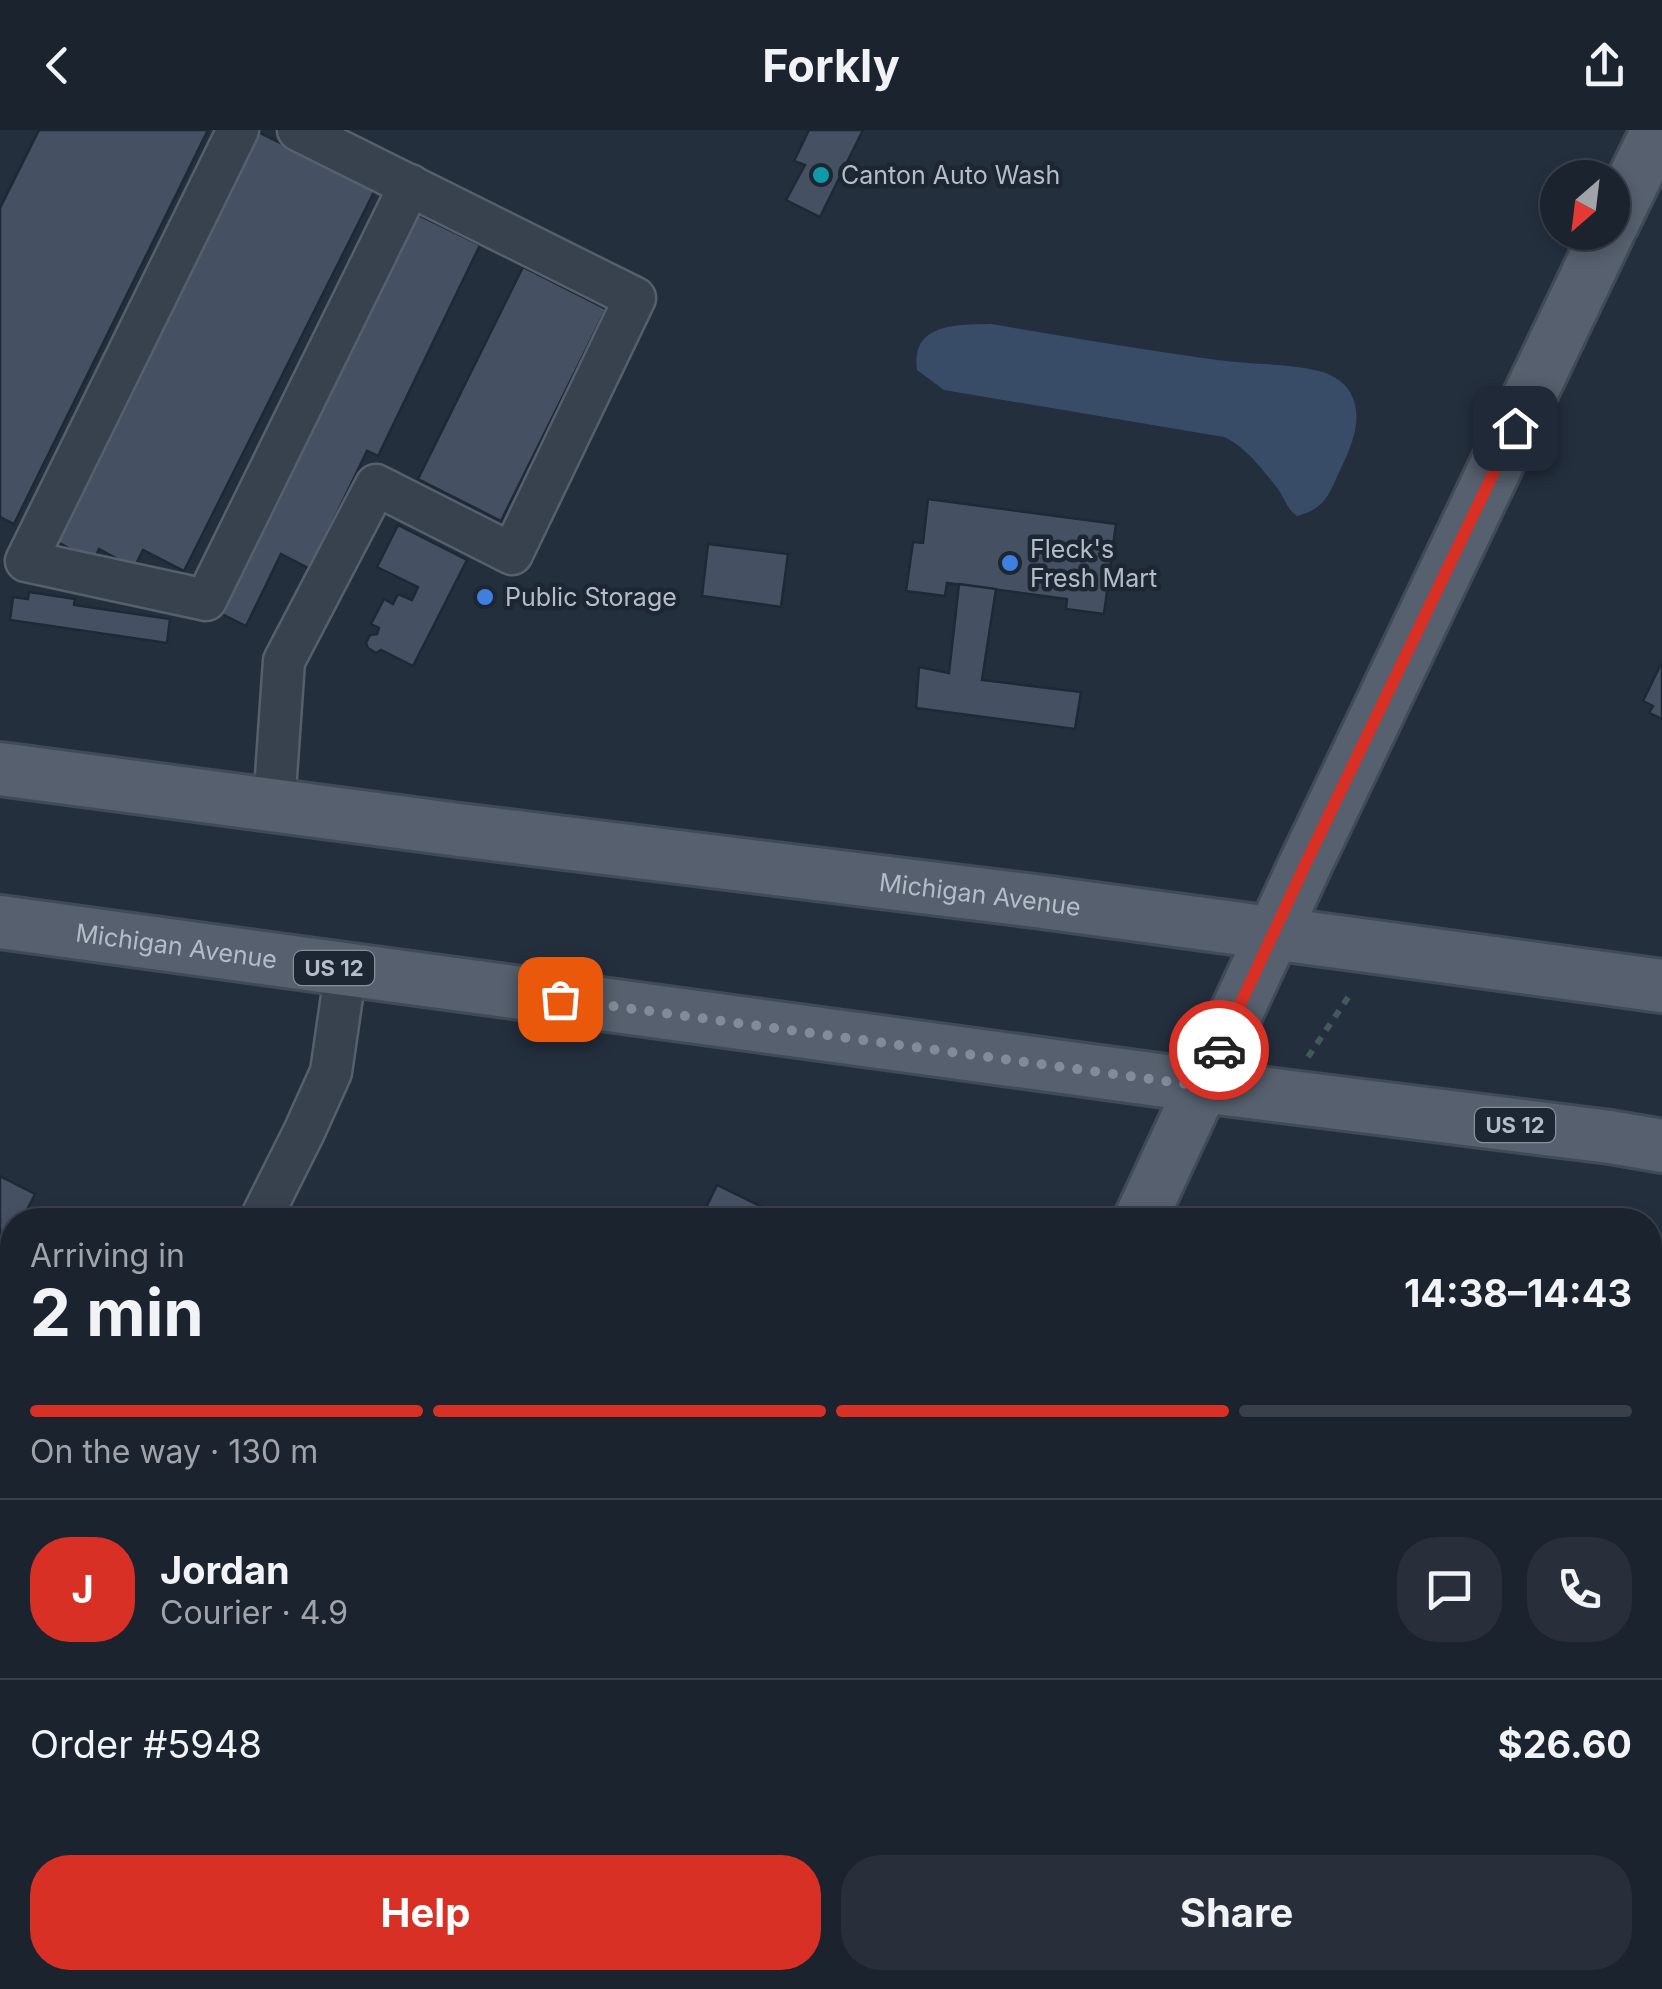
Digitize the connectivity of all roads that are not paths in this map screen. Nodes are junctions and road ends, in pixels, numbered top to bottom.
1 (238, 130) edge
2 (298, 130) edge
3 (1658, 130) edge
4 (410, 186) junction
5 (1630, 187) edge
6 (1599, 250) edge
7 (0, 769) edge
8 (274, 804) junction
9 (0, 922) edge
10 (1273, 934) junction
11 (346, 970) junction
12 (1662, 986) edge
13 (1202, 1086) junction
14 (1662, 1146) edge
15 (266, 1208) edge
16 (1146, 1208) edge

1 - 4 street
2 - 4 street
3 - 5 main road
4 - 8 street
6 - 10 main road
7 - 8 main road, Michigan Avenue
8 - 10 main road, Michigan Avenue
9 - 11 main road, Michigan Avenue / US 12
10 - 12 main road, Michigan Avenue
10 - 13 main road
11 - 13 main road, Michigan Avenue / US 12
11 - 15 street
13 - 14 main road, Michigan Avenue / US 12
13 - 16 main road

